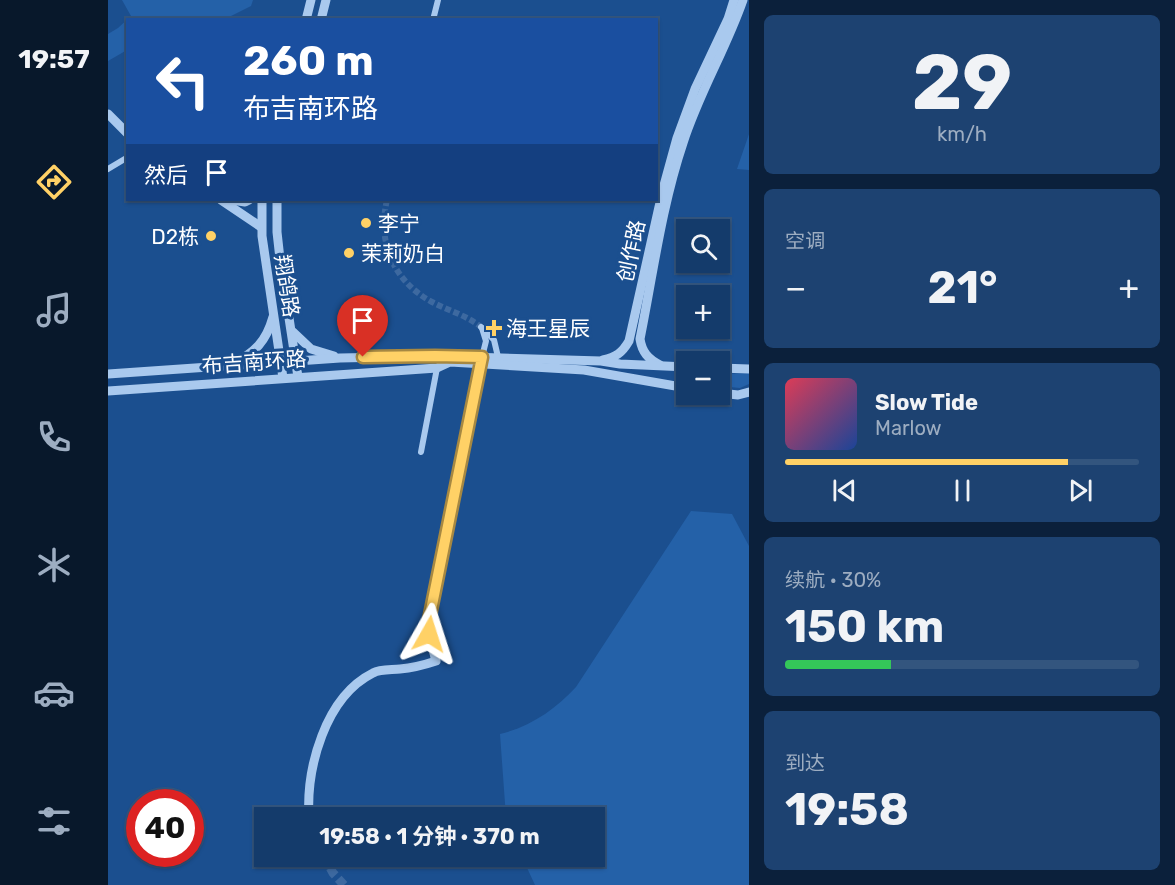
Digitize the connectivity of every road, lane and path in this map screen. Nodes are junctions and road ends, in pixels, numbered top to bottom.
1 (311, 0) edge
2 (326, 0) edge
3 (438, 0) edge
4 (736, 2) edge
5 (306, 18) edge
6 (322, 18) edge
7 (434, 18) edge
8 (108, 114) edge
9 (126, 132) edge
10 (126, 158) edge
11 (108, 169) edge
12 (666, 190) junction
13 (222, 201) edge
14 (262, 201) edge
15 (277, 201) edge
16 (261, 227) junction
17 (273, 315) junction
18 (291, 330) junction
19 (498, 357) junction
20 (340, 358) junction
21 (296, 361) junction
22 (481, 361) junction
23 (601, 361) junction
24 (281, 362) junction
25 (231, 366) junction
26 (663, 366) junction
27 (676, 367) edge
28 (437, 368) junction
29 (730, 368) edge
30 (749, 369) edge
31 (108, 374) edge
32 (298, 377) junction
33 (283, 378) junction
34 (676, 386) edge
35 (108, 391) edge
36 (749, 392) edge
37 (730, 394) edge
38 (421, 452) dead end
39 (309, 807) edge

1 - 5 street
2 - 6 street
3 - 7 street
4 - 12 street, 创作路
8 - 9 street
10 - 11 street
12 - 23 street, 创作路
12 - 26 street, 创作路
13 - 16 street
14 - 16 street, 翔鸽路
15 - 18 street, 翔鸽路
16 - 17 street, 翔鸽路
17 - 24 street, 翔鸽路
17 - 25 street
18 - 20 street
18 - 21 street, 翔鸽路
19 - 22 street, 布吉南环路
19 - 22 street
19 - 23 street, 布吉南环路
20 - 21 street, 布吉南环路
20 - 22 street, 布吉南环路
21 - 24 street, 布吉南环路
21 - 32 street, 翔鸽路
22 - 28 street, 布吉南环路
22 - 34 street, 布吉南环路
22 - 39 street
23 - 26 street, 布吉南环路
24 - 25 street, 布吉南环路
24 - 33 street, 翔鸽路
25 - 31 street, 布吉南环路
26 - 27 street, 布吉南环路
28 - 32 street, 布吉南环路
28 - 38 street
29 - 30 street
32 - 33 street, 布吉南环路
33 - 35 street, 布吉南环路
36 - 37 street

